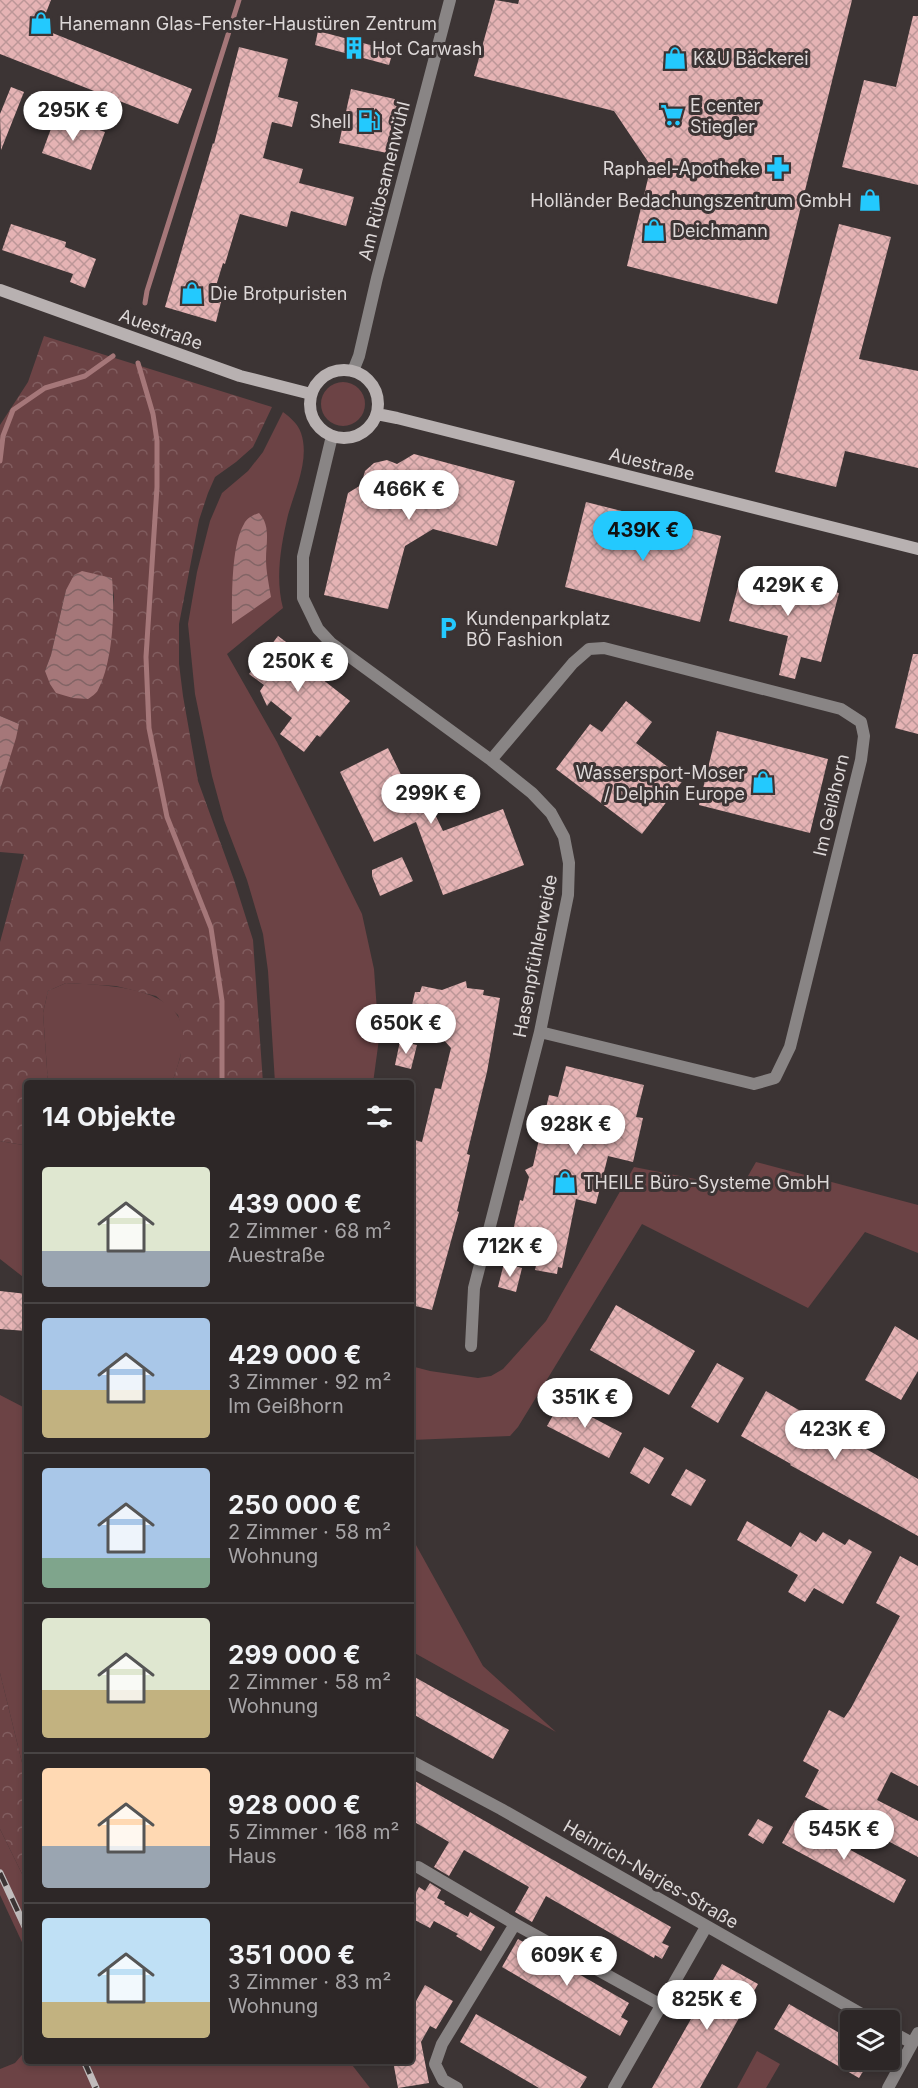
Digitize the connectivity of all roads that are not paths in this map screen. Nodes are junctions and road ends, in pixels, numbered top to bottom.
1 (450, 0) edge
2 (0, 290) edge
3 (353, 371) junction
4 (311, 394) junction
5 (377, 414) junction
6 (332, 436) junction
7 (918, 549) edge
8 (491, 760) junction
9 (540, 1032) junction
10 (471, 1346) dead end
11 (414, 1763) edge
12 (418, 1867) dead end
13 (515, 1924) junction
14 (706, 1927) junction
15 (662, 2005) junction
16 (854, 2010) edge
17 (900, 2034) edge
18 (915, 2038) edge
19 (457, 2088) edge
20 (614, 2088) edge
21 (888, 2088) edge

1 - 3 street, Am Rübsamenwühl
2 - 4 street, Auestraße
3 - 4 street
3 - 5 street
4 - 6 street
5 - 6 street
5 - 7 street, Auestraße
6 - 8 street, Hasenpfühlerweide
8 - 9 street, Hasenpfühlerweide
8 - 9 street, Im Geißhorn
9 - 10 street, Hasenpfühlerweide
11 - 14 street, Heinrich-Narjes-Straße
12 - 13 street
13 - 15 street
13 - 19 street
14 - 15 street
14 - 16 street, Heinrich-Narjes-Straße
15 - 20 street
17 - 18 street
18 - 21 street

